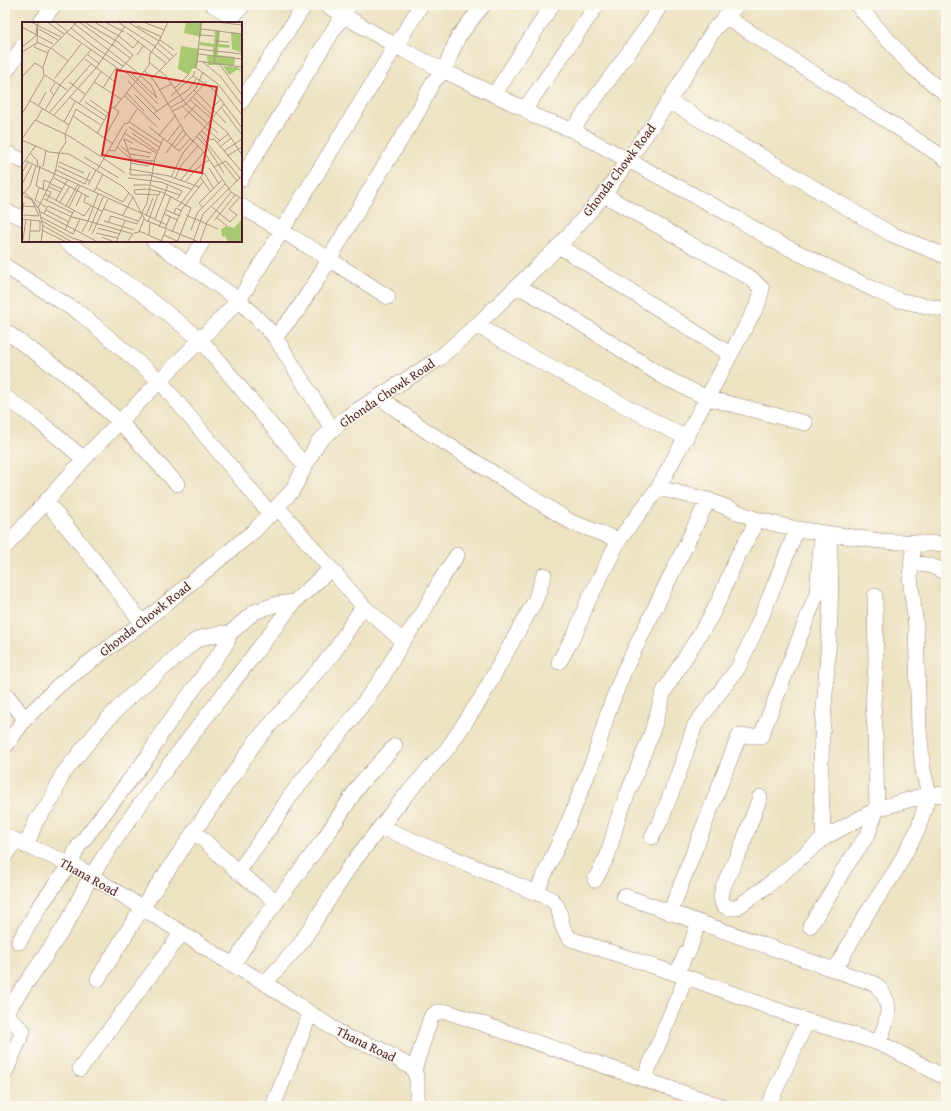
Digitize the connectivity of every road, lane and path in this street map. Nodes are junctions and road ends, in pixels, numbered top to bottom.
1 (54, 5) edge
2 (213, 5) edge
3 (243, 5) edge
4 (305, 5) edge
5 (326, 5) edge
6 (421, 5) edge
7 (483, 5) edge
8 (552, 5) edge
9 (597, 5) edge
10 (660, 5) edge
11 (737, 5) edge
12 (857, 5) edge
13 (346, 10) edge
14 (725, 16) junction
15 (231, 20) edge
16 (41, 22) edge
17 (396, 46) junction
18 (22, 48) edge
19 (444, 72) junction
20 (5, 73) edge
21 (946, 94) edge
22 (494, 95) junction
23 (242, 100) edge
24 (669, 101) junction
25 (525, 109) junction
26 (572, 130) junction
27 (5, 152) edge
28 (946, 159) edge
29 (22, 160) edge
30 (627, 161) junction
31 (242, 177) edge
32 (604, 194) junction
33 (242, 207) edge
34 (5, 211) edge
35 (22, 218) edge
36 (283, 231) junction
37 (69, 242) edge
38 (155, 242) edge
39 (202, 242) edge
40 (559, 246) junction
41 (946, 256) edge
42 (329, 259) junction
43 (188, 265) junction
44 (5, 266) edge
45 (518, 286) junction
46 (388, 297) dead end
47 (240, 300) junction
48 (946, 310) edge
49 (477, 325) junction
50 (5, 332) edge
51 (275, 337) junction
52 (201, 340) junction
53 (730, 354) junction
54 (160, 381) junction
55 (5, 397) edge
56 (379, 397) junction
57 (707, 398) junction
58 (120, 422) junction
59 (805, 423) dead end
60 (333, 430) junction
61 (686, 438) junction
62 (84, 459) junction
63 (305, 466) junction
64 (177, 484) dead end
65 (658, 488) junction
66 (708, 500) junction
67 (46, 501) junction
68 (274, 511) junction
69 (755, 519) junction
70 (797, 529) junction
71 (826, 534) junction
72 (619, 540) junction
73 (914, 543) junction
74 (946, 544) edge
75 (5, 546) edge
76 (457, 555) dead end
77 (912, 562) junction
78 (331, 569) junction
79 (946, 572) edge
80 (544, 575) dead end
81 (875, 596) dead end
82 (294, 602) junction
83 (363, 606) junction
84 (142, 623) junction
85 (227, 636) junction
86 (403, 641) junction
87 (559, 662) dead end
88 (5, 693) edge
89 (25, 718) junction
90 (395, 746) dead end
91 (5, 747) edge
92 (929, 794) junction
93 (946, 795) edge
94 (760, 797) dead end
95 (877, 809) junction
96 (381, 827) junction
97 (195, 832) junction
98 (652, 836) dead end
99 (824, 838) junction
100 (15, 841) edge
101 (5, 856) edge
102 (70, 864) junction
103 (238, 872) junction
104 (91, 876) junction
105 (595, 880) dead end
106 (536, 893) junction
107 (624, 896) dead end
108 (277, 902) junction
109 (142, 908) junction
110 (670, 913) junction
111 (698, 923) junction
112 (810, 926) dead end
113 (182, 933) junction
114 (19, 942) dead end
115 (233, 966) junction
116 (835, 970) junction
117 (682, 976) junction
118 (98, 979) dead end
119 (265, 983) junction
120 (7, 1008) edge
121 (310, 1014) junction
122 (807, 1021) junction
123 (879, 1043) junction
124 (80, 1070) dead end
125 (414, 1070) junction
126 (5, 1073) edge
127 (946, 1078) edge
128 (644, 1079) junction
129 (273, 1106) edge
130 (420, 1106) edge
131 (721, 1106) edge
132 (768, 1106) edge

1 - 16 street
2 - 15 street
3 - 15 street
4 - 23 street
5 - 13 street
6 - 17 street
7 - 19 street
8 - 22 street
9 - 25 street
10 - 26 street
11 - 14 street, Ghonda Chowk Road
12 - 21 street
13 - 17 street
13 - 31 street
14 - 24 street, Ghonda Chowk Road
14 - 28 street
17 - 19 street
17 - 36 street
18 - 20 street
19 - 22 street
19 - 42 street
22 - 25 street
24 - 30 street, Ghonda Chowk Road
24 - 41 street
25 - 26 street
26 - 30 street
27 - 29 street
30 - 32 street, Ghonda Chowk Road
30 - 48 street
32 - 40 street, Ghonda Chowk Road
32 - 53 street
33 - 36 street
34 - 35 street
36 - 42 street
36 - 47 street
37 - 52 street
38 - 43 street
39 - 43 street
40 - 45 street, Ghonda Chowk Road
40 - 53 street
42 - 46 street
42 - 51 street
43 - 47 street
44 - 54 street
45 - 49 street, Ghonda Chowk Road
45 - 57 street
47 - 51 street
47 - 52 street
49 - 56 street, Ghonda Chowk Road
49 - 61 street
50 - 58 street
51 - 60 street
52 - 54 street
52 - 63 street
53 - 57 street
54 - 58 street
54 - 68 street
55 - 62 street
56 - 60 street, Ghonda Chowk Road
56 - 72 street
57 - 59 street
57 - 61 street
58 - 62 street
58 - 64 street
60 - 63 street, Ghonda Chowk Road
61 - 65 street
62 - 67 street
63 - 68 street, Ghonda Chowk Road
65 - 66 street
65 - 72 street
66 - 69 street
66 - 106 street
67 - 75 street
67 - 84 street
68 - 78 street
68 - 84 street, Ghonda Chowk Road
69 - 70 street
69 - 105 street
70 - 71 street
70 - 98 street
71 - 73 street
71 - 99 street
71 - 110 street
72 - 87 street
73 - 74 street
73 - 77 street
76 - 86 street
77 - 79 street
77 - 92 street
78 - 82 street
78 - 83 street
80 - 96 street
81 - 95 street
82 - 85 street
82 - 104 street
83 - 86 street
83 - 97 street
84 - 89 street, Ghonda Chowk Road
85 - 100 street
85 - 102 street
86 - 103 street
88 - 89 street
89 - 91 street, Ghonda Chowk Road
90 - 108 street
92 - 93 street
92 - 95 street
92 - 116 street
94 - 99 street
95 - 99 street
95 - 112 street
96 - 106 street
96 - 119 street
97 - 103 street
97 - 109 street
100 - 101 street
100 - 102 street, Thana Road
102 - 104 street, Thana Road
102 - 114 street
103 - 108 street
104 - 109 street, Thana Road
104 - 120 street
106 - 117 street
107 - 110 street
108 - 115 street
109 - 113 street, Thana Road
109 - 118 street
110 - 111 street
111 - 116 street
111 - 117 street
113 - 115 street, Thana Road
113 - 124 street
115 - 119 street, Thana Road
116 - 123 street
117 - 122 street
117 - 128 street
119 - 121 street, Thana Road
120 - 126 street
121 - 125 street, Thana Road
121 - 129 street
122 - 123 street
122 - 132 street
123 - 127 street
125 - 128 street
125 - 130 street
128 - 131 street

